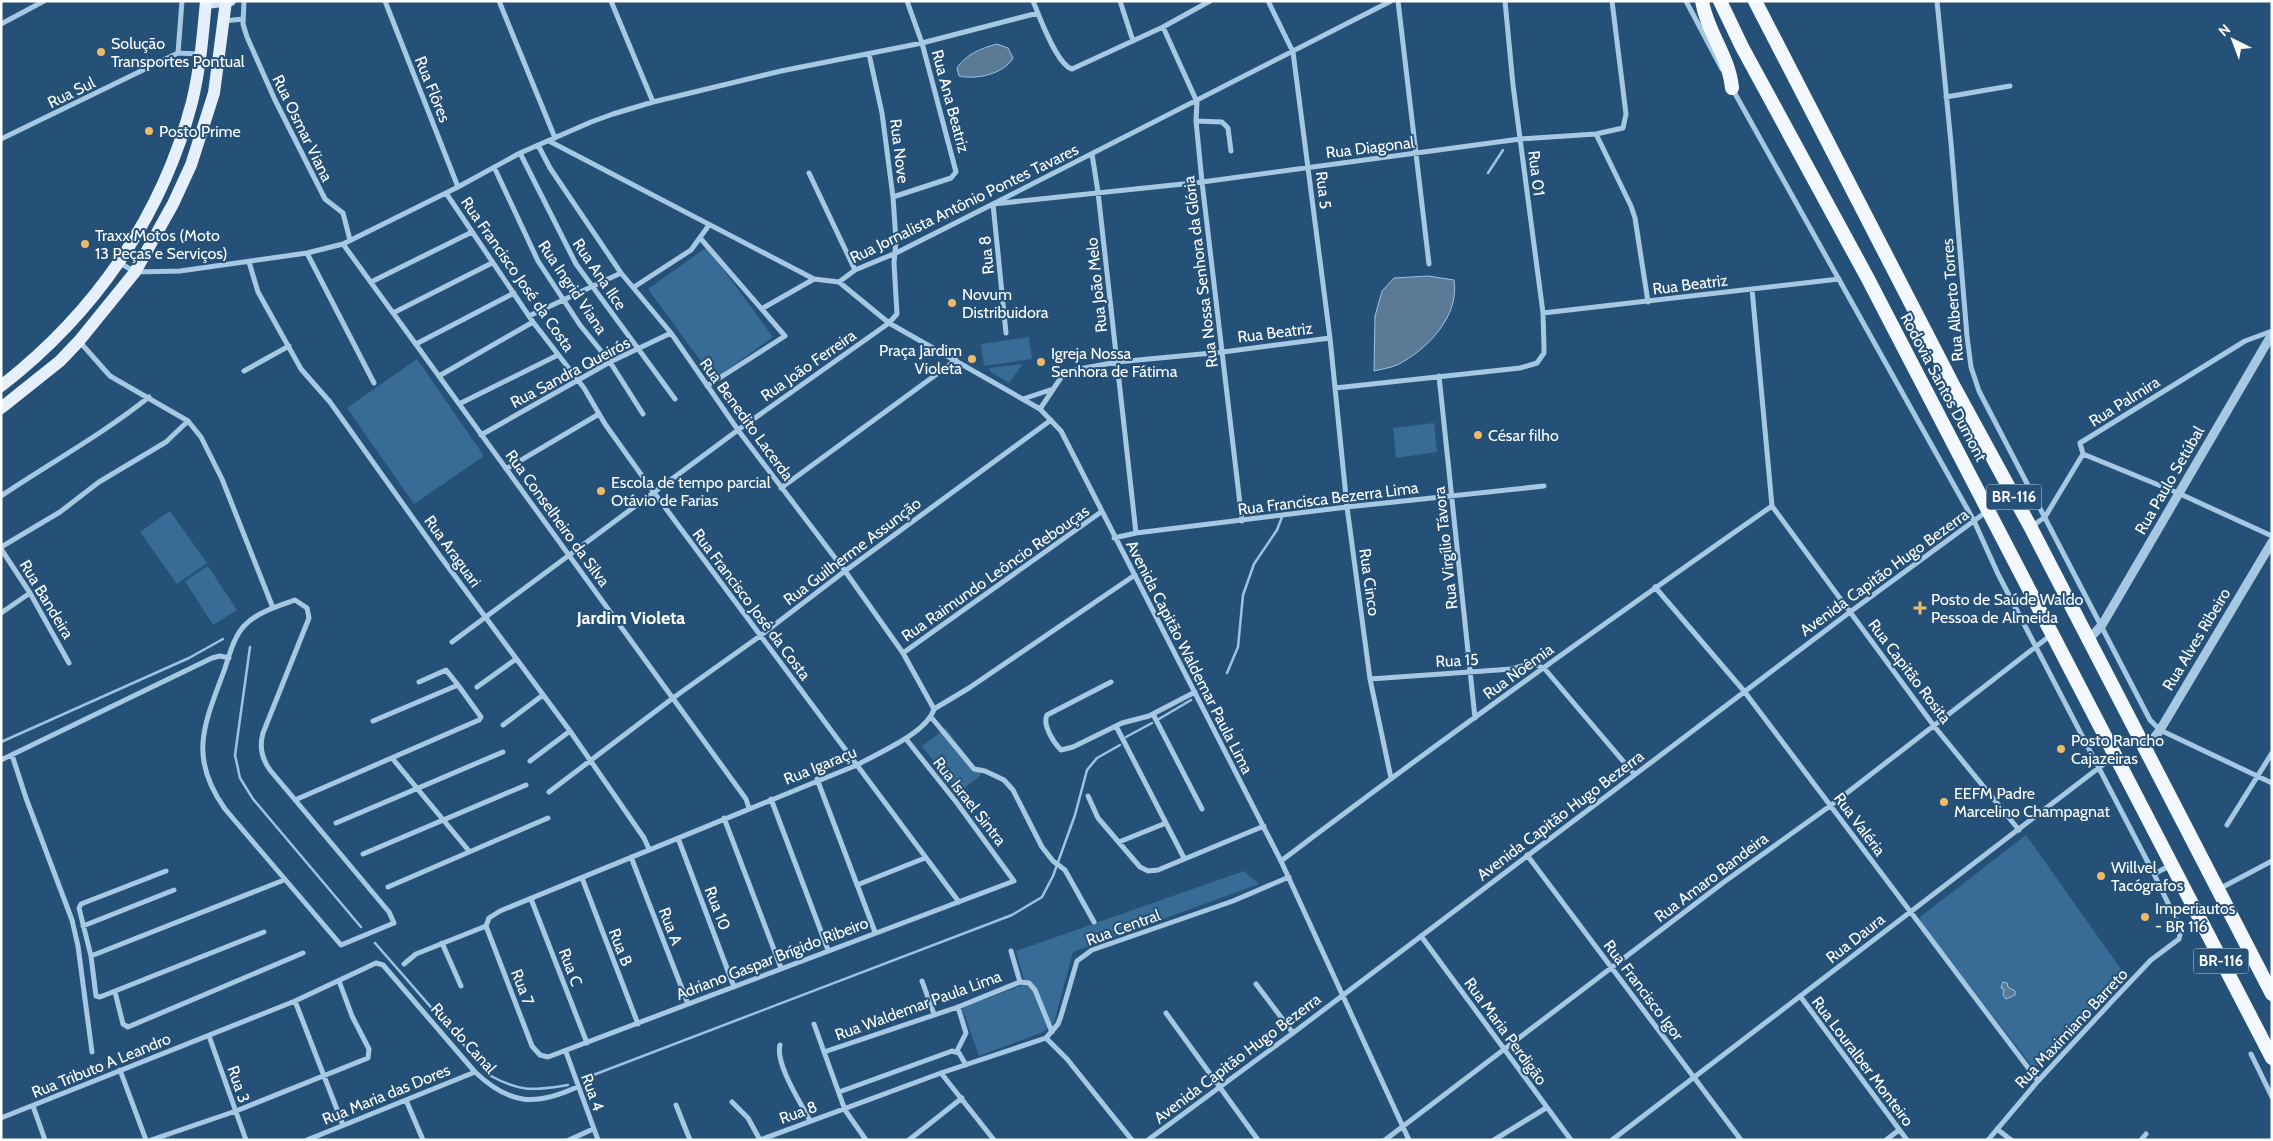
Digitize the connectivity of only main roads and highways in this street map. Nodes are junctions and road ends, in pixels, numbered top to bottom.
1 (1702, 1) edge
2 (1720, 1) edge
3 (1755, 1) edge
4 (227, 2) edge
5 (206, 3) edge
6 (1732, 88) road end
7 (1, 386) edge
8 (1, 408) edge
9 (2272, 994) edge
10 (2272, 1058) edge

1 - 6 highway
2 - 10 highway, Rodovia Santos Dumont / BR-116
3 - 9 highway, Rodovia Santos Dumont / BR-116
4 - 5 main road
4 - 8 main road
5 - 7 main road

